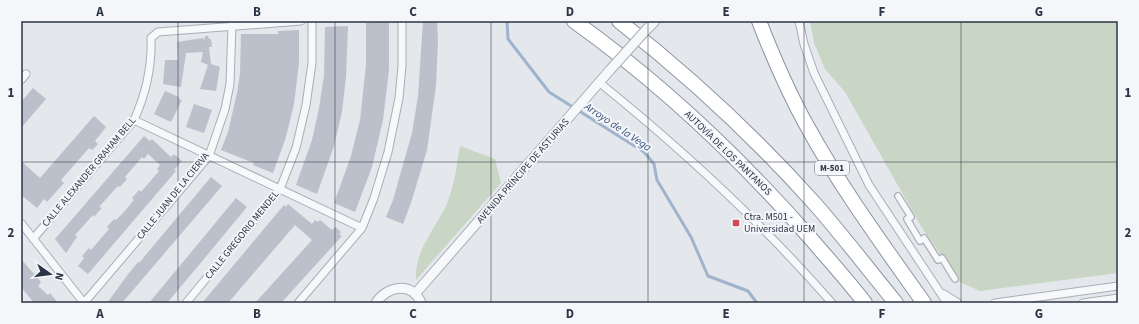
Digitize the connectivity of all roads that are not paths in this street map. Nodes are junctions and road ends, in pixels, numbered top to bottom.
1 (301, 21) edge
2 (312, 21) edge
3 (402, 21) edge
4 (563, 21) edge
5 (574, 21) edge
6 (619, 21) edge
7 (651, 21) edge
8 (655, 21) edge
9 (759, 21) edge
10 (799, 21) edge
11 (232, 25) junction
12 (646, 30) junction
13 (603, 42) junction
14 (600, 83) junction
15 (134, 120) junction
16 (208, 156) junction
17 (280, 189) junction
18 (898, 196) dead end
19 (21, 223) edge
20 (362, 228) junction
21 (33, 239) junction
22 (955, 279) dead end
23 (1118, 286) edge
24 (939, 290) junction
25 (415, 294) junction
26 (1118, 298) edge
27 (84, 303) edge
28 (186, 303) edge
29 (298, 303) edge
30 (376, 303) edge
31 (421, 303) edge
32 (832, 303) edge
33 (865, 303) edge
34 (896, 303) edge
35 (924, 303) edge
36 (947, 303) edge
37 (958, 303) edge
38 (995, 303) edge
39 (1083, 303) edge

1 - 11 street
2 - 17 street, CALLE GREGORIO MENDEL
3 - 20 street
4 - 13 highway
5 - 13 highway, AUTOVÍA DE LOS PANTANOS
6 - 34 highway
7 - 12 street, AVENIDA PRÍNCIPE DE ASTURIAS
8 - 12 street, AVENIDA PRÍNCIPE DE ASTURIAS
9 - 35 highway, M-501
10 - 24 street
11 - 15 street, CALLE ALEXANDER GRAHAM BELL
11 - 16 street, CALLE JUAN DE LA CIERVA
12 - 14 street, AVENIDA PRÍNCIPE DE ASTURIAS, bridge
13 - 33 highway, AUTOVÍA DE LOS PANTANOS
14 - 25 street, AVENIDA PRÍNCIPE DE ASTURIAS
14 - 32 street
15 - 16 street
15 - 21 street, CALLE ALEXANDER GRAHAM BELL
16 - 17 street
16 - 27 street, CALLE JUAN DE LA CIERVA
17 - 20 street
17 - 28 street, CALLE GREGORIO MENDEL
18 - 22 street
19 - 21 street
20 - 29 street
21 - 27 street
23 - 38 street
24 - 36 street
24 - 37 street
25 - 30 street
25 - 31 street
26 - 39 street

